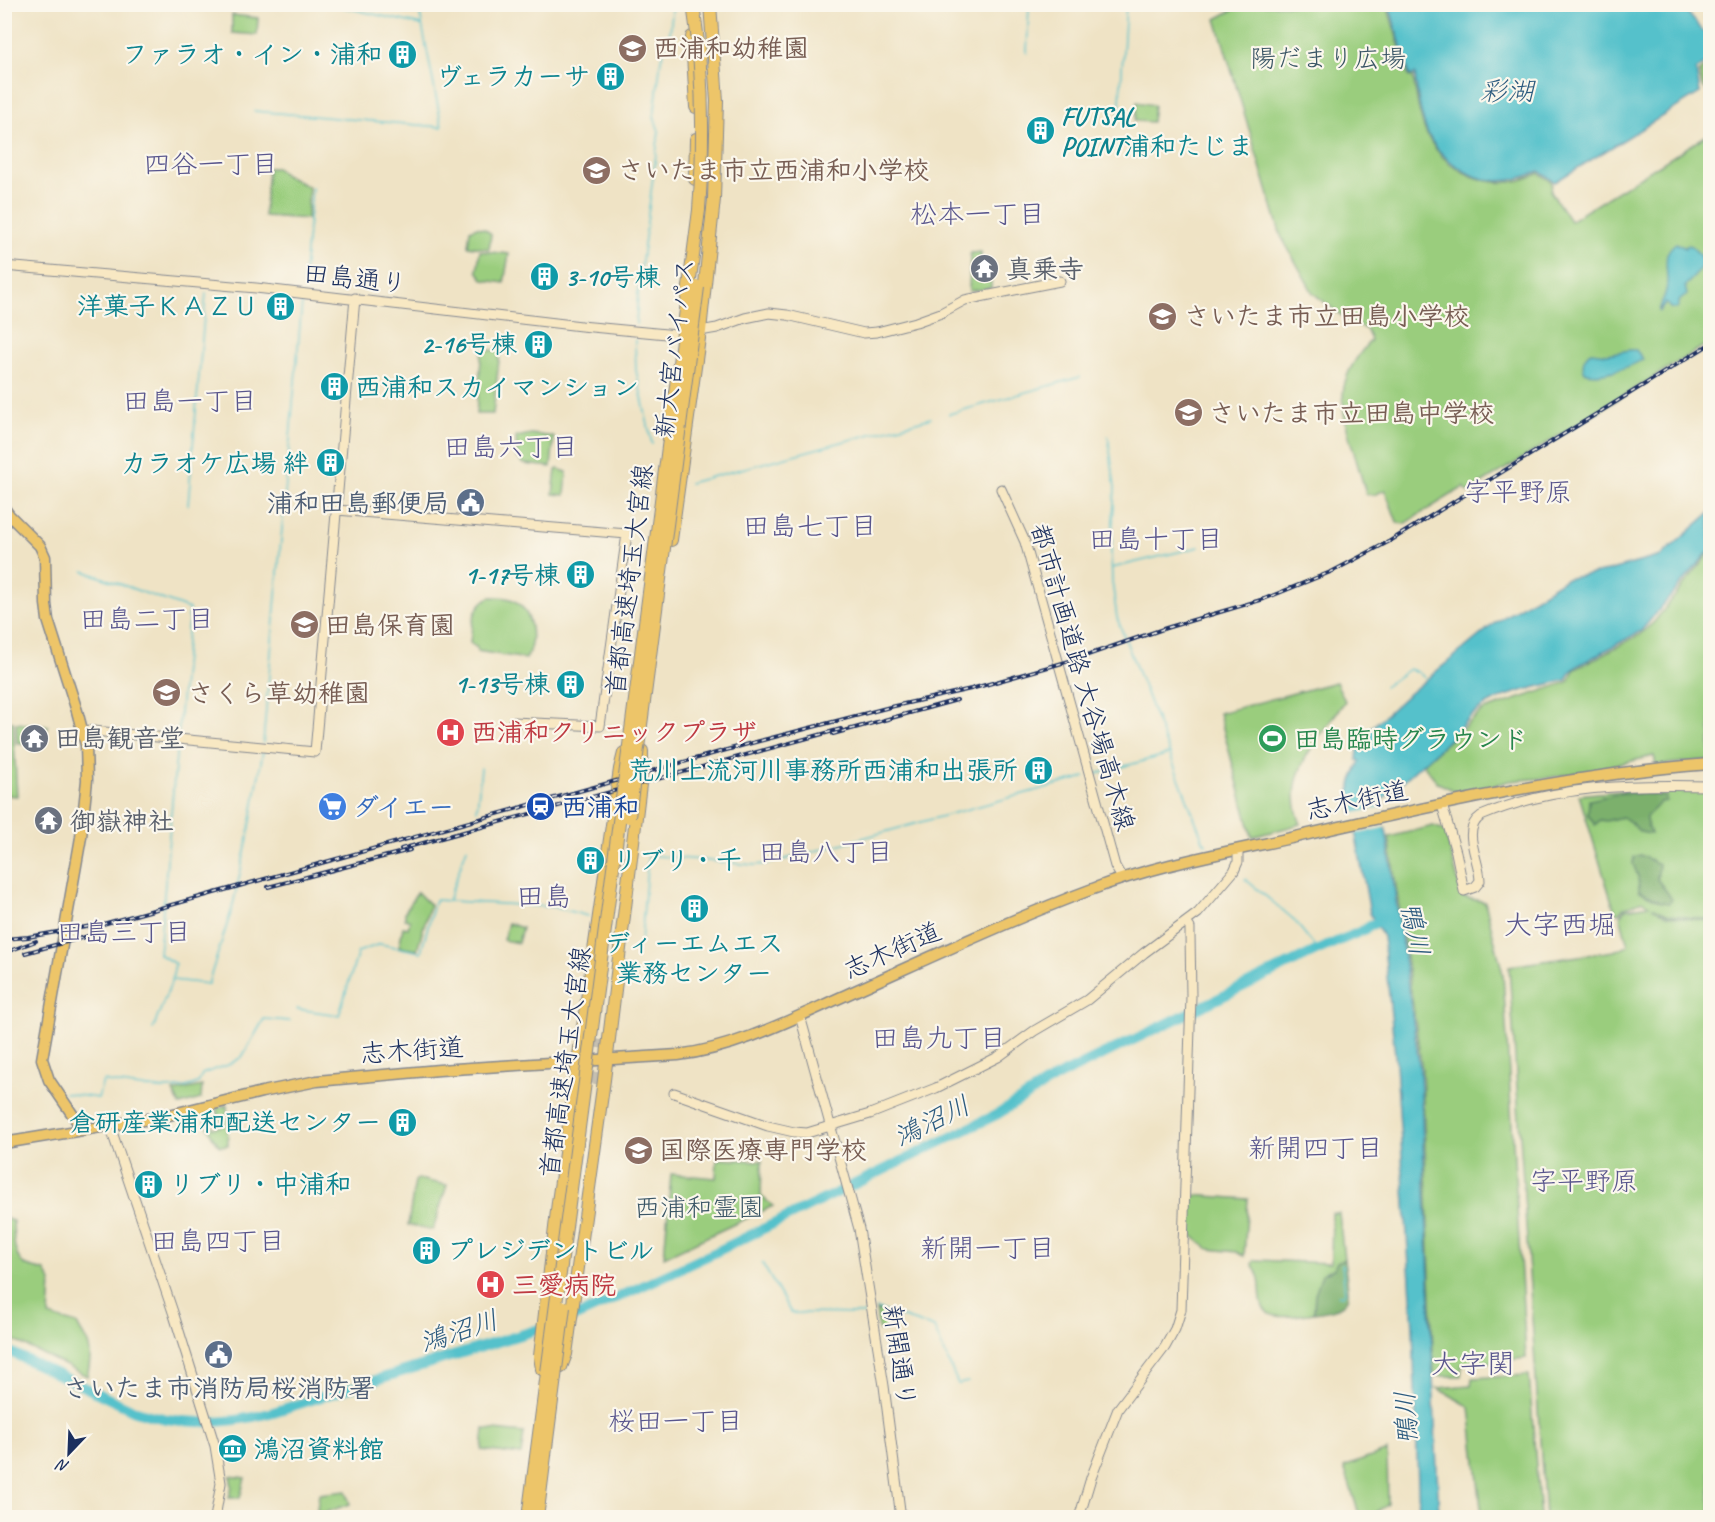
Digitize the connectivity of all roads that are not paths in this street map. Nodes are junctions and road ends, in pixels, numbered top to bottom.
1 (688, 4) edge
2 (693, 4) edge
3 (702, 4) edge
4 (710, 4) edge
5 (4, 266) edge
6 (1060, 281) dead end
7 (355, 298) junction
8 (700, 331) junction
9 (677, 335) junction
10 (1001, 489) dead end
11 (4, 508) edge
12 (337, 510) junction
13 (513, 722) dead end
14 (83, 730) junction
15 (625, 750) junction
16 (641, 752) junction
17 (1710, 764) edge
18 (1710, 786) edge
19 (1442, 804) junction
20 (1238, 850) junction
21 (1122, 879) junction
22 (1186, 922) junction
23 (800, 1016) junction
24 (588, 1040) tunnel mouth
25 (602, 1040) tunnel mouth
26 (607, 1059) junction
27 (579, 1061) junction
28 (583, 1083) tunnel mouth
29 (596, 1084) tunnel mouth
30 (675, 1094) dead end
31 (831, 1125) junction
32 (110, 1126) junction
33 (83, 1130) junction
34 (4, 1143) edge
35 (569, 1308) junction
36 (548, 1315) junction
37 (215, 1518) edge
38 (526, 1518) edge
39 (537, 1518) edge
40 (542, 1518) edge
41 (901, 1518) edge
42 (1079, 1518) edge

1 - 9 highway, 新大宮バイパス
2 - 38 highway, 首都高速埼玉大宮線, bridge
3 - 39 highway, 首都高速埼玉大宮線, bridge
4 - 8 highway, 新大宮バイパス
5 - 7 street, 田島通り
6 - 8 street, 田島通り
7 - 9 street, 田島通り
7 - 12 street
8 - 9 street, 田島通り
8 - 16 highway, 新大宮バイパス
9 - 15 highway, 新大宮バイパス
10 - 21 street, 都市計画道路 大谷場高木線
11 - 14 main road
12 - 13 street
12 - 14 street
14 - 33 main road
15 - 24 highway
15 - 27 highway
16 - 25 highway
16 - 26 highway
17 - 19 main road, 志木街道
18 - 19 street
19 - 20 main road, 志木街道
20 - 21 main road, 志木街道
20 - 22 street
21 - 23 main road, 志木街道
22 - 31 street
22 - 42 street
23 - 26 main road, 志木街道
23 - 31 street
26 - 27 main road, 志木街道
26 - 35 highway
27 - 32 main road, 志木街道
27 - 36 highway
28 - 36 highway
29 - 35 highway
30 - 31 street
31 - 41 street, 新開通り
32 - 33 main road, 志木街道
32 - 37 street
33 - 34 main road, 志木街道
35 - 40 highway
36 - 38 highway, bridge

